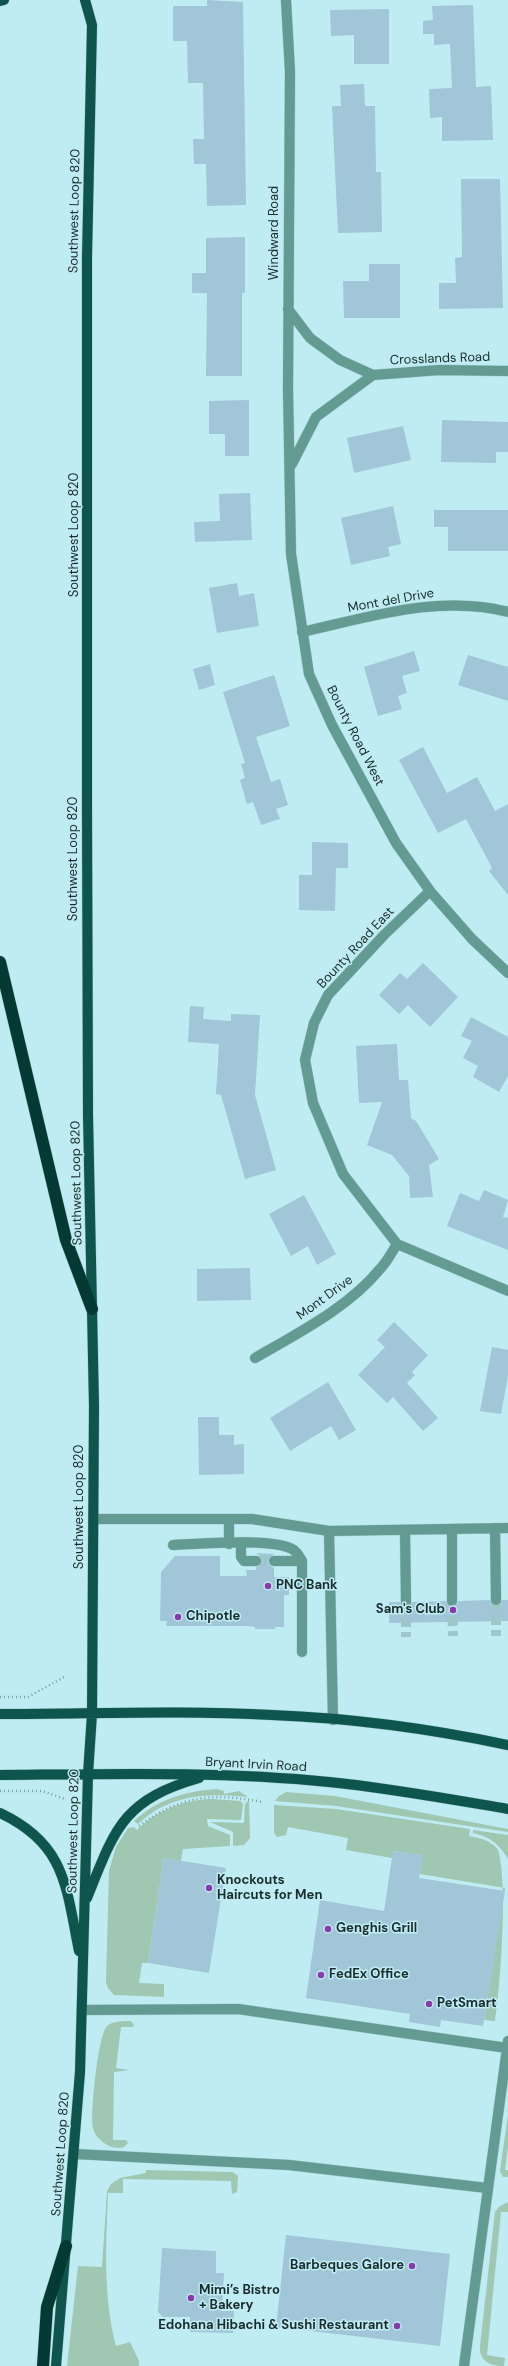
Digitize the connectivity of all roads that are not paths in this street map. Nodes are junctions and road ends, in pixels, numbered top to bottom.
1 (4, 0) edge
2 (85, 0) edge
3 (286, 0) edge
4 (0, 1) edge
5 (288, 309) junction
6 (508, 371) edge
7 (373, 375) junction
8 (291, 466) junction
9 (508, 612) edge
10 (302, 632) junction
11 (430, 891) junction
12 (0, 962) edge
13 (508, 973) edge
14 (398, 1244) junction
15 (508, 1291) edge
16 (92, 1309) junction
17 (255, 1358) dead end
18 (94, 1519) junction
19 (229, 1519) junction
20 (495, 1528) junction
21 (508, 1528) edge
22 (452, 1529) junction
23 (405, 1530) junction
24 (329, 1531) junction
25 (229, 1544) junction
26 (241, 1544) junction
27 (173, 1545) dead end
28 (256, 1561) tunnel mouth
29 (274, 1561) tunnel mouth
30 (302, 1561) junction
31 (496, 1600) tunnel mouth
32 (452, 1601) tunnel mouth
33 (406, 1602) tunnel mouth
34 (302, 1652) dead end
35 (0, 1714) edge
36 (92, 1714) junction
37 (333, 1720) junction
38 (508, 1745) edge
39 (88, 1774) junction
40 (0, 1775) edge
41 (211, 1775) junction
42 (508, 1809) edge
43 (0, 1813) edge
44 (85, 1904) junction
45 (83, 1969) junction
46 (82, 2010) junction
47 (507, 2045) edge
48 (74, 2154) junction
49 (486, 2188) junction
50 (66, 2246) junction
51 (42, 2366) edge
52 (56, 2366) edge
53 (464, 2366) edge

1 - 4 main road
2 - 16 main road, Southwest Loop 820
3 - 5 street, Windward Road
5 - 7 street, Crosslands Road
5 - 8 street, Windward Road
6 - 7 street, Crosslands Road
7 - 8 street, Crosslands Road
8 - 10 street, Bounty Road West
9 - 10 street, Mont del Drive
10 - 11 street, Bounty Road West
11 - 13 street, Bounty Road West
11 - 14 street, Bounty Road East
12 - 16 highway
14 - 15 street, Bounty Road East
14 - 17 street, Mont Drive
16 - 18 main road, Southwest Loop 820
18 - 19 street
18 - 36 main road, Southwest Loop 820
19 - 24 street
19 - 25 street
20 - 21 street
20 - 22 street
20 - 31 street
22 - 23 street
22 - 32 street
23 - 24 street
23 - 33 street
24 - 37 street
25 - 26 street
25 - 27 street
26 - 28 street
26 - 30 street
29 - 30 street
30 - 34 street
35 - 36 main road
36 - 37 main road
36 - 39 main road, Southwest Loop 820
37 - 38 main road
39 - 40 main road, Bryant Irvin Road
39 - 41 main road, Bryant Irvin Road
39 - 44 main road, Southwest Loop 820
41 - 42 main road, Bryant Irvin Road
41 - 44 main road
43 - 45 main road
44 - 45 main road, Southwest Loop 820
45 - 46 main road, Southwest Loop 820
46 - 47 street
46 - 48 main road, Southwest Loop 820
47 - 49 street
48 - 49 street
48 - 50 main road, Southwest Loop 820
49 - 53 street
50 - 51 highway
50 - 52 main road, Southwest Loop 820

